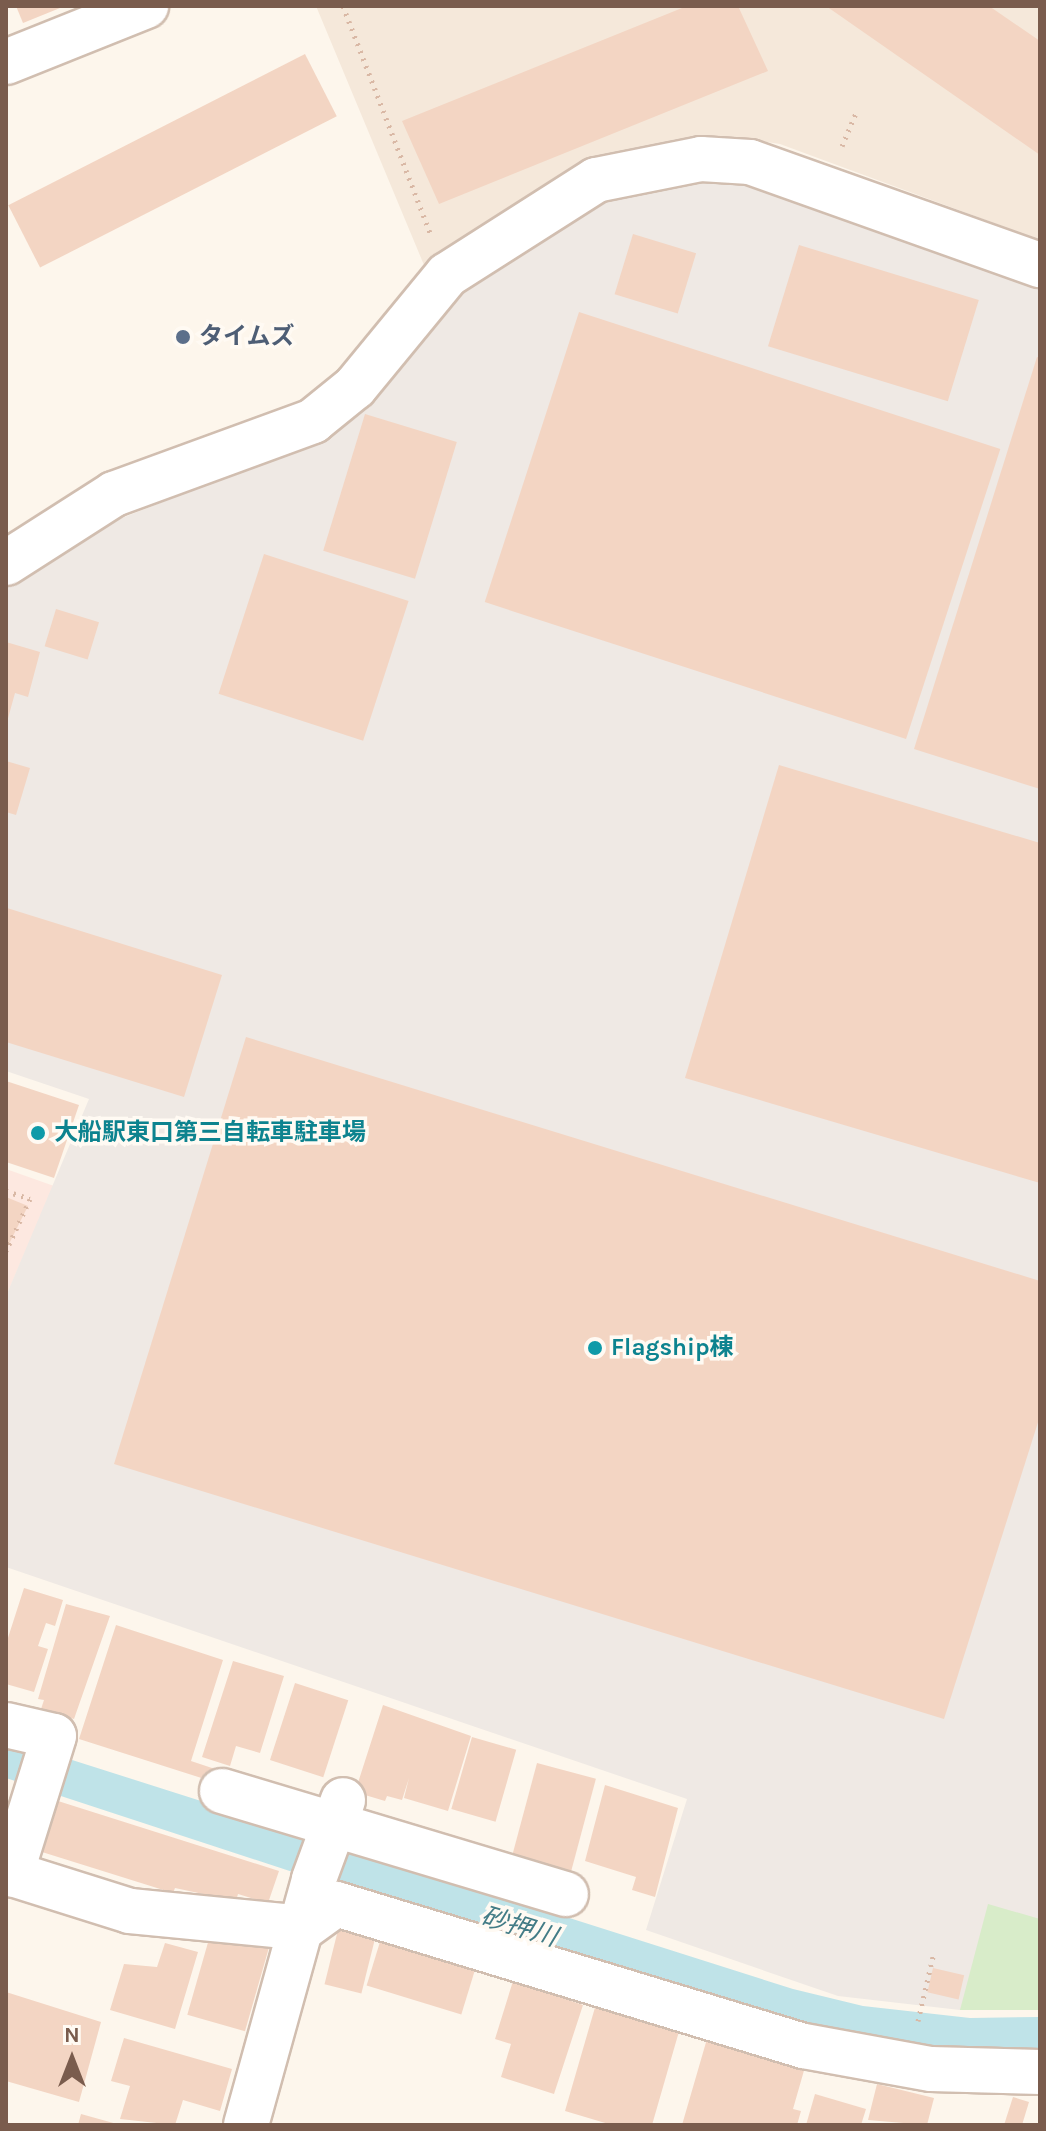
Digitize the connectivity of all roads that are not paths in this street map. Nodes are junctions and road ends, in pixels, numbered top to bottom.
1 (146, 6) edge
2 (6, 62) edge
3 (1040, 265) edge
4 (6, 563) edge
5 (6, 1725) edge
6 (222, 1791) dead end
7 (330, 1836) junction
8 (9, 1873) edge
9 (566, 1894) dead end
10 (303, 1928) junction
11 (1040, 2072) edge
12 (246, 2125) edge

1 - 2 street
3 - 4 street
5 - 8 street
6 - 7 street
7 - 9 street
7 - 10 street
8 - 10 street
10 - 11 street
10 - 12 street

